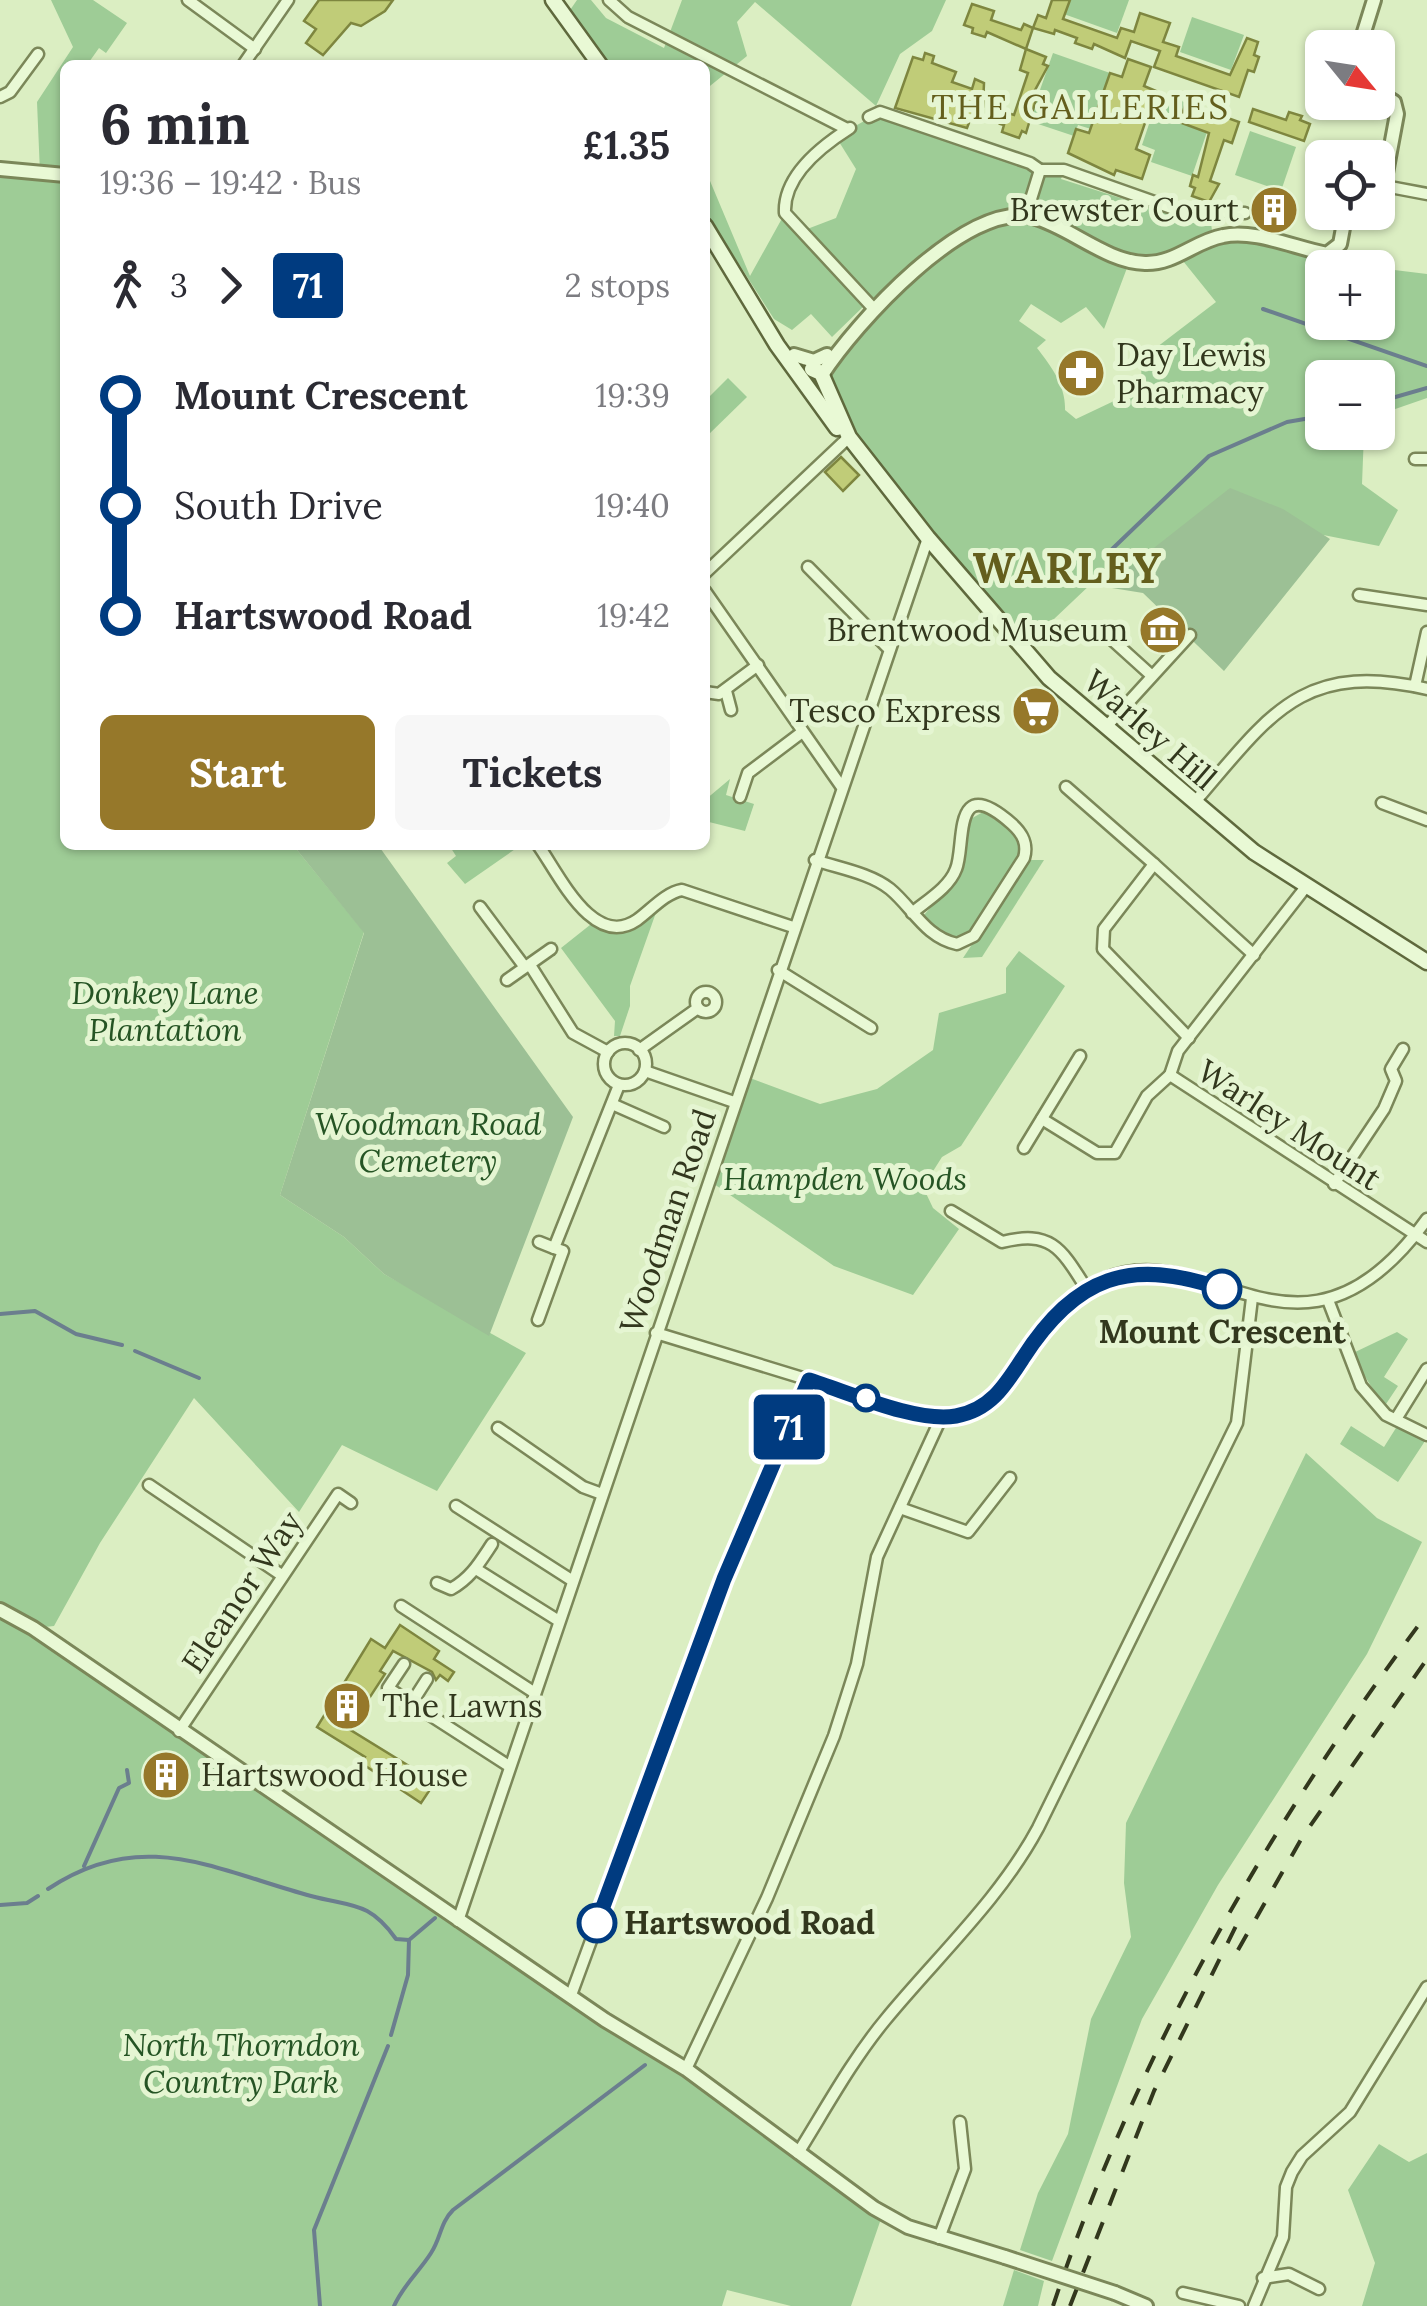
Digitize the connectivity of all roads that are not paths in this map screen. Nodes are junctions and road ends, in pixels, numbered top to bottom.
1 (188, 0) edge
2 (288, 0) edge
3 (553, 0) edge
4 (609, 0) edge
5 (1374, 0) edge
6 (1365, 30) edge
7 (255, 49) junction
8 (38, 54) dead end
9 (247, 60) edge
10 (596, 60) edge
11 (0, 97) edge
12 (869, 117) dead end
13 (0, 169) edge
14 (1040, 170) junction
15 (60, 174) edge
16 (1395, 187) edge
17 (1427, 194) edge
18 (1245, 212) dead end
19 (1026, 215) junction
20 (1343, 230) edge
21 (710, 234) edge
22 (874, 309) junction
23 (774, 337) junction
24 (847, 338) junction
25 (826, 354) junction
26 (794, 355) junction
27 (814, 375) junction
28 (850, 437) junction
29 (928, 538) junction
30 (808, 567) dead end
31 (710, 568) edge
32 (1359, 595) dead end
33 (710, 598) edge
34 (1427, 605) edge
35 (1427, 632) edge
36 (1190, 635) dead end
37 (1108, 637) dead end
38 (887, 647) junction
39 (758, 665) junction
40 (1151, 675) junction
41 (1421, 688) edge
42 (726, 691) junction
43 (710, 692) edge
44 (732, 710) dead end
45 (1106, 727) junction
46 (800, 733) junction
47 (842, 786) junction
48 (1066, 787) dead end
49 (740, 797) dead end
50 (1194, 803) junction
51 (1382, 803) dead end
52 (1427, 820) edge
53 (542, 850) edge
54 (815, 860) junction
55 (1154, 864) junction
56 (1304, 888) junction
57 (480, 907) dead end
58 (912, 913) junction
59 (793, 927) junction
60 (551, 949) dead end
61 (1254, 955) junction
62 (1427, 962) edge
63 (527, 966) junction
64 (778, 970) junction
65 (507, 980) dead end
66 (698, 1008) dead end
67 (871, 1028) dead end
68 (1188, 1038) junction
69 (1403, 1049) dead end
70 (639, 1050) junction
71 (608, 1052) junction
72 (1080, 1056) dead end
73 (645, 1070) junction
74 (1170, 1076) junction
75 (619, 1085) junction
76 (734, 1102) junction
77 (612, 1104) junction
78 (1042, 1118) junction
79 (664, 1128) dead end
80 (1024, 1148) dead end
81 (1334, 1184) junction
82 (951, 1211) dead end
83 (1427, 1219) edge
84 (1416, 1235) junction
85 (539, 1242) dead end
86 (1002, 1242) junction
87 (1427, 1242) edge
88 (563, 1251) junction
89 (996, 1256) dead end
90 (1086, 1288) junction
91 (1252, 1298) junction
92 (1328, 1300) junction
93 (538, 1320) dead end
94 (656, 1332) junction
95 (1427, 1369) edge
96 (809, 1380) junction
97 (941, 1418) junction
98 (1396, 1419) junction
99 (498, 1428) dead end
100 (1427, 1436) edge
101 (1003, 1482) dead end
102 (148, 1485) dead end
103 (602, 1494) junction
104 (351, 1503) dead end
105 (456, 1506) dead end
106 (900, 1508) junction
107 (492, 1544) dead end
108 (476, 1569) junction
109 (280, 1574) junction
110 (573, 1581) junction
111 (436, 1583) dead end
112 (402, 1606) dead end
113 (0, 1610) edge
114 (559, 1622) junction
115 (404, 1664) dead end
116 (427, 1679) dead end
117 (535, 1693) junction
118 (411, 1704) junction
119 (178, 1731) junction
120 (509, 1766) junction
121 (458, 1921) junction
122 (1427, 1987) edge
123 (570, 1996) junction
124 (686, 2069) junction
125 (960, 2122) dead end
126 (798, 2153) junction
127 (939, 2238) junction
128 (1262, 2278) junction
129 (1319, 2289) dead end
130 (1183, 2293) dead end
131 (1146, 2306) edge
132 (1239, 2306) edge
133 (1254, 2306) edge

1 - 7 street
2 - 7 street
3 - 10 main road
4 - 22 street
5 - 6 street
7 - 9 street
8 - 11 street
12 - 14 street
13 - 15 street
14 - 18 street
14 - 19 street
16 - 17 street
19 - 20 street
19 - 22 street
21 - 23 main road, Warley Hill
22 - 24 street
23 - 26 main road, Warley Hill
23 - 27 main road, Warley Hill
24 - 25 street
24 - 27 street
25 - 26 street
25 - 27 street
26 - 27 main road, Warley Hill
27 - 28 main road, Warley Hill
28 - 29 main road, Warley Hill
28 - 31 street
29 - 38 street, Woodman Road
29 - 45 main road, Warley Hill
30 - 38 street
32 - 34 street
33 - 39 street
35 - 41 street
36 - 40 street
37 - 40 street
38 - 47 street, Woodman Road
39 - 42 street
39 - 46 street
40 - 45 street
41 - 50 street
42 - 43 street
42 - 44 street
45 - 50 main road, Warley Hill
46 - 47 street
46 - 49 street
47 - 54 street, Woodman Road
48 - 55 street
50 - 56 main road, Warley Hill
51 - 52 street
53 - 59 street
54 - 58 street
54 - 59 street, Woodman Road
55 - 61 street
55 - 68 street
56 - 61 street, Warley Mount
56 - 62 main road, Warley Hill
57 - 63 street
58 - 58 street
59 - 64 street, Woodman Road
60 - 63 street
61 - 68 street, Warley Mount
63 - 65 street
63 - 71 street
64 - 67 street
64 - 76 street, Woodman Road
66 - 70 street
68 - 74 street, Warley Mount
69 - 81 street
70 - 71 street
70 - 73 street
71 - 75 street
72 - 78 street
73 - 75 street
73 - 76 street
74 - 78 street
74 - 81 street, Warley Mount
75 - 77 street
76 - 94 street, Woodman Road
77 - 79 street
77 - 88 street
78 - 80 street
81 - 84 street, Warley Mount
82 - 86 street
83 - 84 street
84 - 87 street, Warley Mount
84 - 92 street
85 - 88 street
86 - 89 street
86 - 90 street
88 - 93 street
90 - 91 street
90 - 97 street
91 - 92 street
91 - 126 street
92 - 98 street
94 - 96 street
94 - 103 street, Woodman Road
95 - 98 street
96 - 97 street
96 - 123 street
97 - 106 street
98 - 100 street
99 - 103 street
101 - 106 street
102 - 109 street
103 - 110 street, Woodman Road
104 - 109 street, Eleanor Way
105 - 110 street
106 - 124 street
107 - 108 street
108 - 111 street
108 - 114 street
109 - 119 street, Eleanor Way
110 - 114 street, Woodman Road
112 - 117 street
113 - 119 street
114 - 117 street, Woodman Road
115 - 118 street
116 - 118 street
117 - 120 street, Woodman Road
118 - 120 street
119 - 121 street
120 - 121 street, Woodman Road
121 - 123 street
122 - 128 street
123 - 124 street
124 - 126 street
125 - 127 street
126 - 127 street
127 - 131 street, bridge
128 - 129 street
128 - 133 street
130 - 132 street

